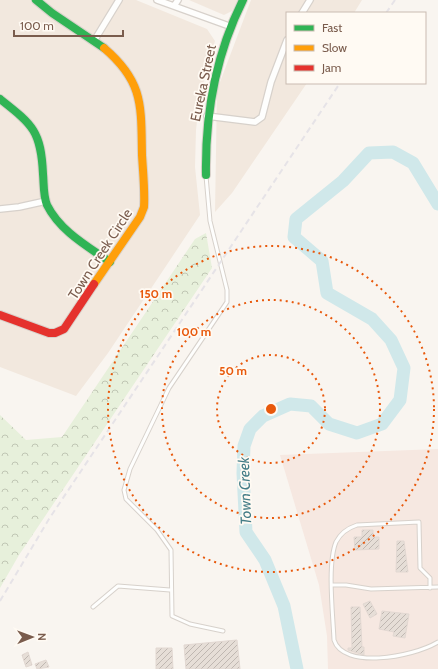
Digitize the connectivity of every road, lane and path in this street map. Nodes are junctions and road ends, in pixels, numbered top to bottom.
1 (36, 0) edge
2 (119, 0) edge
3 (157, 0) edge
4 (178, 0) edge
5 (243, 0) edge
6 (310, 0) edge
7 (174, 6) junction
8 (303, 12) edge
9 (229, 26) junction
10 (94, 41) junction
11 (286, 43) edge
12 (0, 99) edge
13 (207, 116) junction
14 (206, 175) joint
15 (46, 201) junction
16 (0, 209) edge
17 (110, 262) junction
18 (0, 315) edge
19 (332, 585) junction
20 (438, 587) edge
21 (430, 588) junction
22 (170, 590) junction
23 (93, 607) dead end
24 (223, 632) dead end
25 (438, 642) edge
26 (337, 652) dead end
27 (394, 661) dead end

1 - 10 street, Town Creek Circle
2 - 10 street
3 - 7 street
4 - 7 street
5 - 9 street, Eureka Street
6 - 8 street
7 - 9 street
9 - 13 street, Eureka Street
10 - 17 street, Town Creek Circle
11 - 13 street
12 - 15 street
13 - 14 street, Eureka Street
14 - 22 lane
15 - 16 street
15 - 17 street
17 - 18 street, Town Creek Circle
19 - 21 lane
19 - 21 lane
19 - 26 lane
20 - 21 lane
22 - 23 lane
22 - 24 lane
25 - 27 lane

